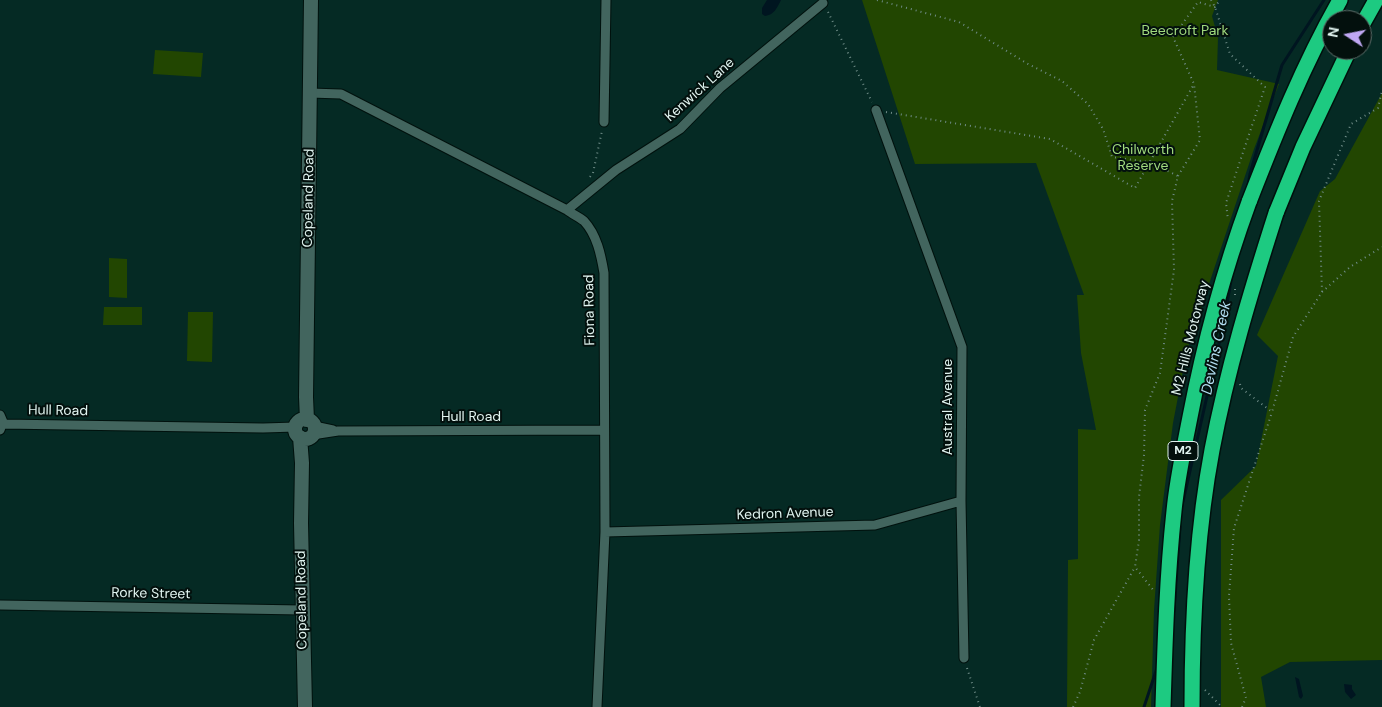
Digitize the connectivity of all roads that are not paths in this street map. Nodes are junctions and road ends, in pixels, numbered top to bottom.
1 (311, 0) edge
2 (606, 0) edge
3 (1340, 0) edge
4 (824, 3) road end
5 (1344, 60) edge
6 (310, 93) junction
7 (876, 110) road end
8 (604, 122) road end
9 (567, 210) junction
10 (1, 423) edge
11 (304, 430) junction
12 (604, 430) junction
13 (962, 501) junction
14 (605, 532) junction
15 (0, 605) edge
16 (302, 610) junction
17 (964, 658) road end
18 (305, 707) edge
19 (597, 707) edge
20 (1163, 707) edge
21 (1192, 707) edge

1 - 6 main road, Copeland Road
2 - 8 street
3 - 20 highway, M2 Hills Motorway / M2, bridge
4 - 9 street, Kenwick Lane
5 - 21 highway, M2, bridge
6 - 9 street, Fiona Road
6 - 11 main road, Copeland Road
7 - 13 street, Austral Avenue
9 - 12 street, Fiona Road
10 - 11 street, Hull Road
11 - 12 street, Hull Road
11 - 16 main road, Copeland Road
12 - 14 street, Fiona Road
13 - 14 street, Kedron Avenue
13 - 17 street, Austral Avenue
14 - 19 street, Fiona Road
15 - 16 street, Rorke Street
16 - 18 main road, Copeland Road

